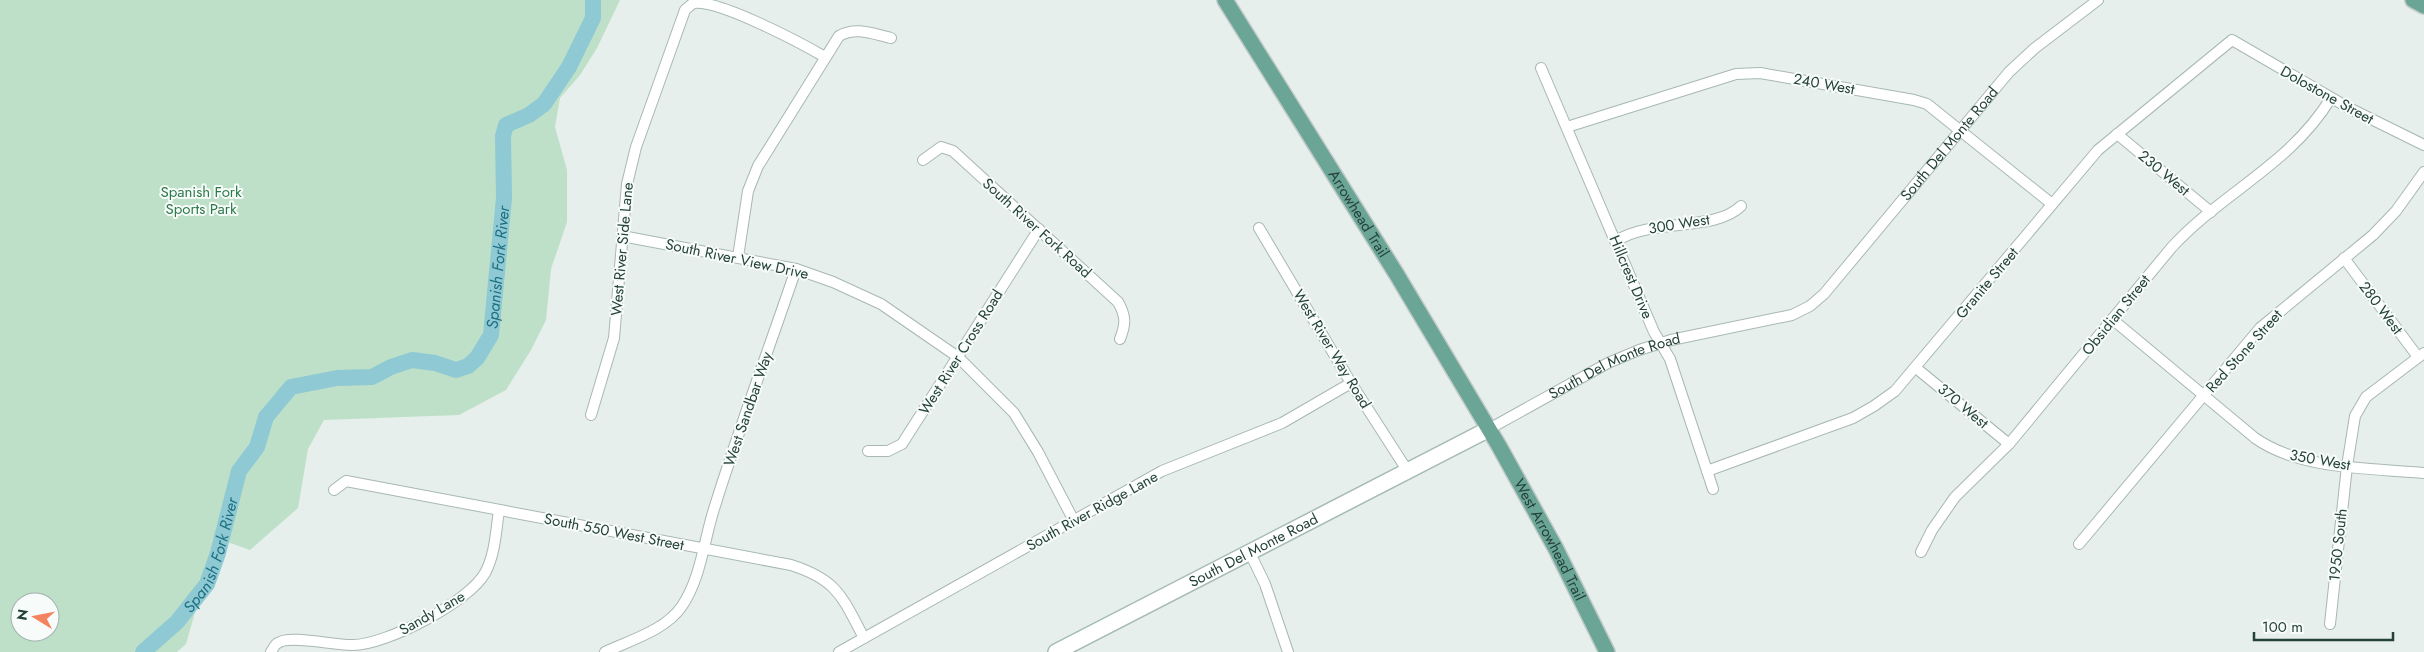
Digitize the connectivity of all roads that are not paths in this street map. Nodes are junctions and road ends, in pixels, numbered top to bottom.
1 (1226, 0) edge
2 (2098, 0) edge
3 (2413, 0) edge
4 (2424, 6) edge
5 (892, 38) dead end
6 (2232, 40) joint
7 (825, 57) junction
8 (1541, 68) dead end
9 (2331, 98) junction
10 (1567, 127) junction
11 (1960, 130) junction
12 (2117, 134) junction
13 (2424, 145) edge
14 (923, 160) dead end
15 (2424, 172) edge
16 (2052, 204) junction
17 (1741, 206) dead end
18 (2211, 212) junction
19 (1259, 228) dead end
20 (1039, 229) junction
21 (622, 236) junction
22 (1616, 241) junction
23 (738, 257) junction
24 (2344, 258) junction
25 (796, 269) junction
26 (2112, 320) junction
27 (1120, 339) dead end
28 (1661, 343) junction
29 (2421, 355) edge
30 (958, 357) junction
31 (1916, 368) junction
32 (1351, 383) junction
33 (2204, 395) junction
34 (591, 415) dead end
35 (1489, 429) junction
36 (2009, 444) junction
37 (868, 450) dead end
38 (2347, 466) junction
39 (1407, 470) junction
40 (1707, 471) junction
41 (2424, 473) edge
42 (1713, 489) dead end
43 (334, 490) dead end
44 (499, 510) junction
45 (1074, 521) junction
46 (2079, 544) dead end
47 (703, 549) junction
48 (1249, 552) junction
49 (1922, 552) dead end
50 (2330, 624) dead end
51 (864, 638) junction
52 (274, 647) edge
53 (605, 652) edge
54 (839, 652) edge
55 (1056, 652) edge
56 (1288, 652) edge
57 (1607, 652) edge

1 - 35 main road, Arrowhead Trail
2 - 11 street, South Del Monte Road
3 - 4 main road
5 - 7 street
6 - 9 street, Dolostone Street
6 - 12 street, Granite Street
7 - 21 street, West River Side Lane
7 - 23 street
8 - 10 street, Hillcrest Drive
9 - 13 street, Dolostone Street
9 - 18 street, Obsidian Street
10 - 11 street, 240 West
10 - 22 street, Hillcrest Drive
11 - 16 street, 240 West
11 - 28 street, South Del Monte Road
12 - 16 street, Granite Street
12 - 18 street, 230 West
14 - 20 street, South River Fork Road
15 - 24 street, Red Stone Street
16 - 31 street, Granite Street
17 - 22 street, 300 West
18 - 26 street, Obsidian Street
19 - 32 street, West River Way Road
20 - 27 street, South River Fork Road
20 - 30 street, West River Cross Road
21 - 23 street, South River View Drive
21 - 34 street, West River Side Lane
22 - 28 street, Hillcrest Drive
23 - 25 street, South River View Drive
24 - 29 street, 280 West
24 - 33 street, Red Stone Street
25 - 30 street, South River View Drive
25 - 47 street, West Sandbar Way
26 - 33 street, 350 West
26 - 36 street, Obsidian Street
28 - 35 street, South Del Monte Road
28 - 40 street, Hillcrest Drive
29 - 38 street, 1950 South
30 - 37 street, West River Cross Road
30 - 45 street, South River View Drive
31 - 36 street, 370 West
31 - 40 street, Granite Street
32 - 39 street, West River Way Road
32 - 45 street, South River Ridge Lane
33 - 38 street, 350 West
33 - 46 street, Red Stone Street
35 - 39 street, South Del Monte Road
35 - 57 main road, West Arrowhead Trail
36 - 49 street, Obsidian Street
38 - 41 street, 350 West
38 - 50 street, 1950 South
39 - 48 street, South Del Monte Road
40 - 42 street, Hillcrest Drive
43 - 44 street, South 550 West Street
44 - 47 street, South 550 West Street
44 - 52 street, Sandy Lane
45 - 51 street, South River Ridge Lane
47 - 51 street, South 550 West Street
47 - 53 street, West Sandbar Way
48 - 55 street, South Del Monte Road
48 - 56 street
51 - 54 street, South River Ridge Lane

